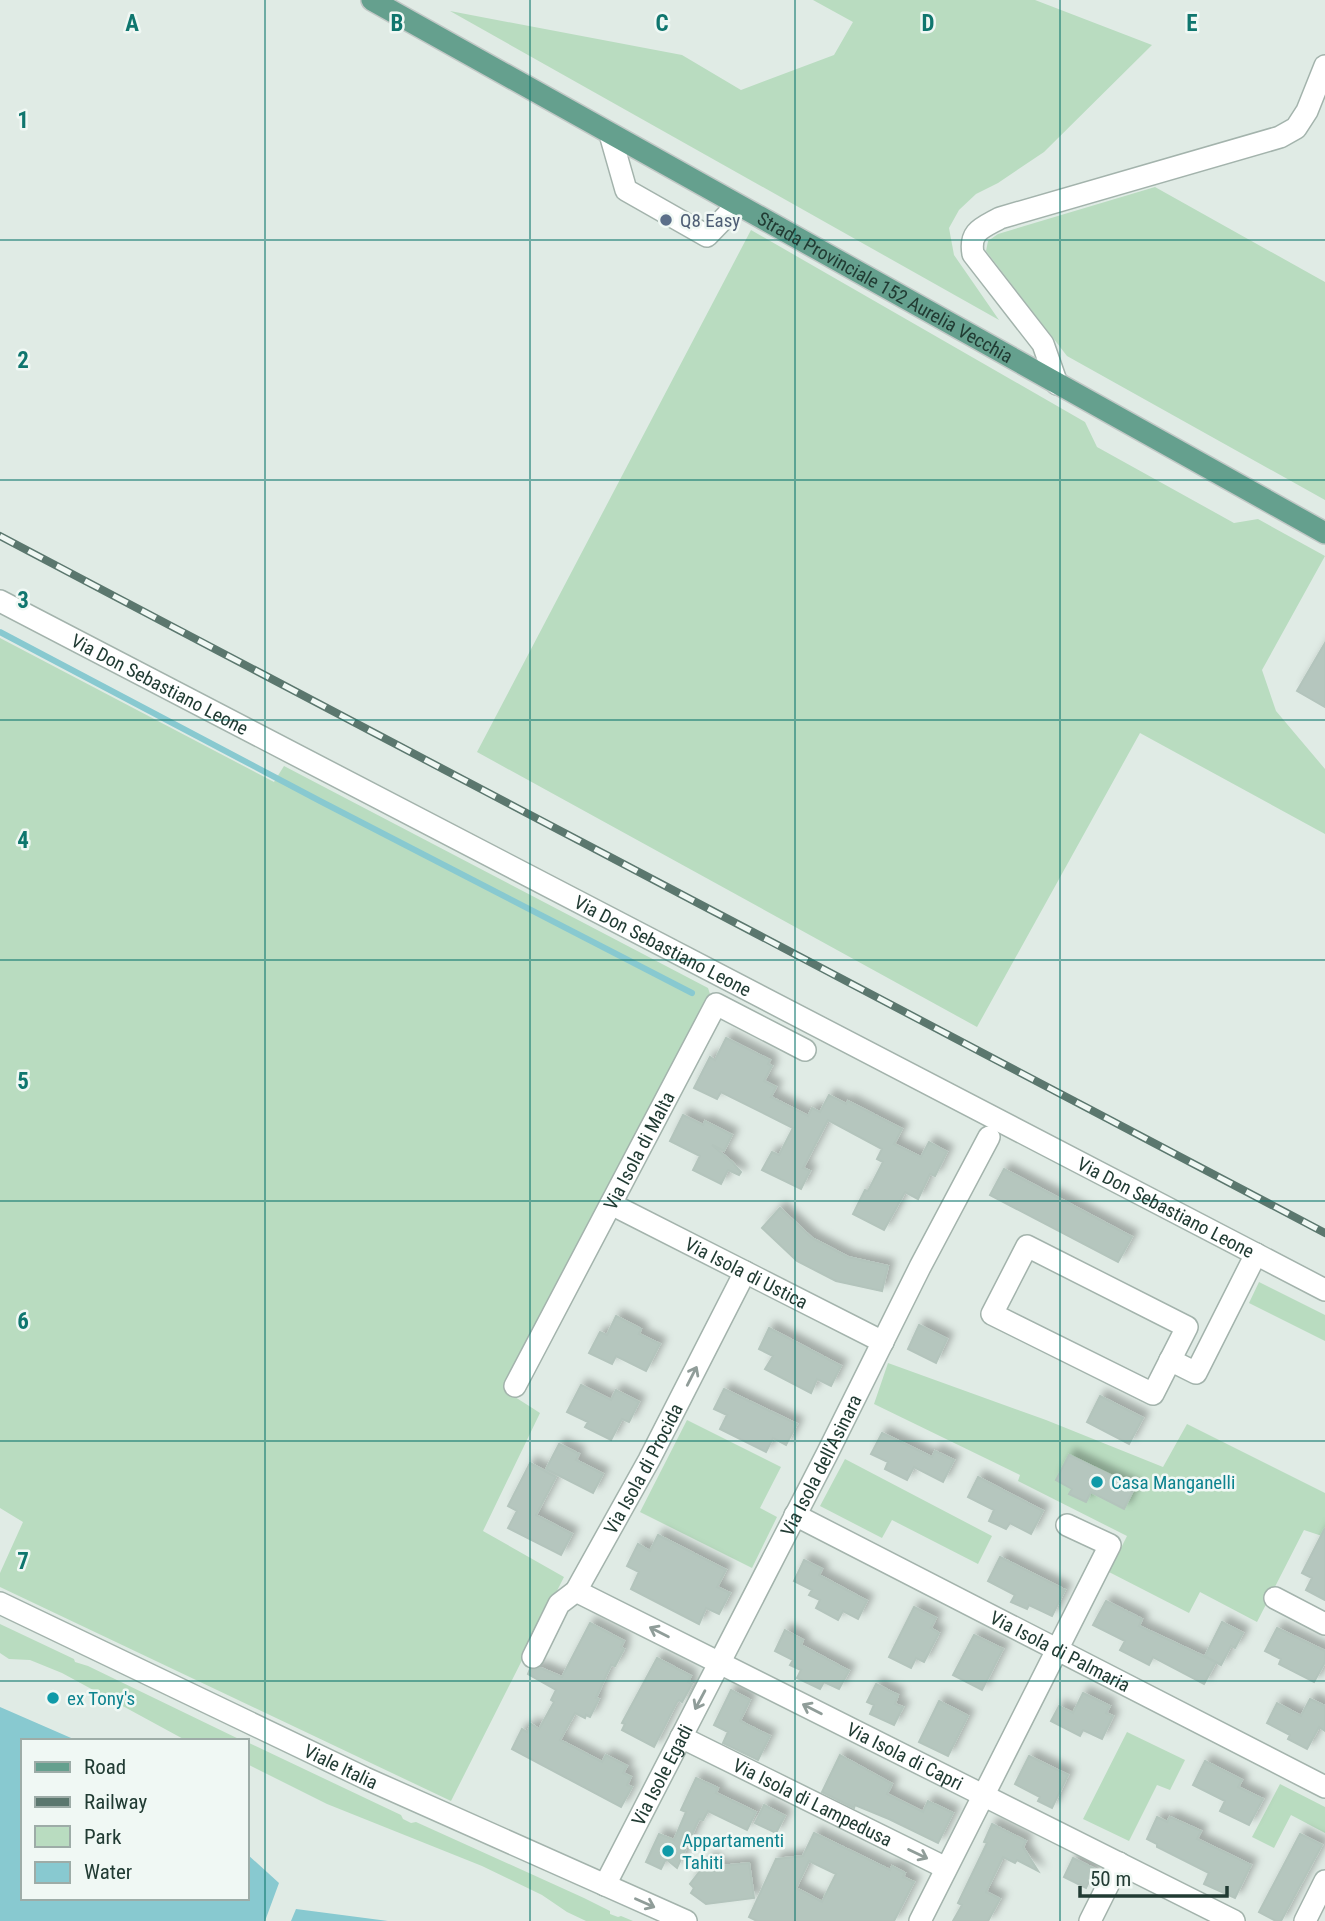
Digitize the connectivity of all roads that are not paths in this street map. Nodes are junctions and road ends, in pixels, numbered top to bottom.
1 (372, 0) edge
2 (1325, 66) edge
3 (610, 134) junction
4 (737, 205) junction
5 (1057, 384) junction
6 (1325, 533) edge
7 (0, 601) edge
8 (805, 1050) dead end
9 (989, 1137) dead end
10 (611, 1204) junction
11 (1256, 1254) junction
12 (745, 1272) junction
13 (1325, 1290) edge
14 (883, 1342) junction
15 (1170, 1360) junction
16 (515, 1386) dead end
17 (795, 1515) junction
18 (1067, 1525) dead end
19 (576, 1591) junction
20 (1275, 1598) dead end
21 (0, 1603) edge
22 (1325, 1624) edge
23 (1056, 1648) junction
24 (533, 1657) dead end
25 (720, 1663) junction
26 (681, 1737) junction
27 (1325, 1787) edge
28 (982, 1795) junction
29 (1119, 1863) junction
30 (946, 1868) junction
31 (1325, 1881) edge
32 (605, 1885) junction
33 (686, 1921) edge
34 (920, 1921) edge
35 (1090, 1921) edge
36 (1234, 1921) edge
37 (1305, 1921) edge

1 - 3 main road, Strada Provinciale 152 Aurelia Vecchia
2 - 5 street
3 - 4 main road, Strada Provinciale 152 Aurelia Vecchia
3 - 4 street
4 - 5 main road, Strada Provinciale 152 Aurelia Vecchia
5 - 6 main road, Strada Provinciale 152 Aurelia Vecchia
7 - 11 street, Via Don Sebastiano Leone
8 - 10 street, Via Isola di Malta
9 - 14 street, Via Isola dell'Asinara
10 - 12 street, Via Isola di Ustica
10 - 16 street, Via Isola di Malta
11 - 13 street, Via Don Sebastiano Leone
11 - 15 street
12 - 14 street, Via Isola di Ustica
19 -> 12 street, Via Isola di Procida
14 - 17 street, Via Isola dell'Asinara
15 - 15 street
17 - 23 street, Via Isola di Palmaria
17 - 25 street, Via Isola dell'Asinara
18 - 23 street
19 - 24 street, Via Isola di Procida
25 -> 19 street, Via Isola di Capri
20 - 22 street
21 - 32 street, Viale Italia
23 - 27 street, Via Isola di Palmaria
23 - 28 street
25 -> 26 street, Via Isole Egadi
28 -> 25 street, Via Isola di Capri
26 -> 30 street, Via Isola di Lampedusa
26 - 32 street, Via Isole Egadi
28 - 29 street, Via Isola di Capri
28 - 30 street
29 - 35 street
29 - 36 street, Via Isola di Capri
30 - 34 street
31 - 37 street
32 -> 33 street, Viale Italia

